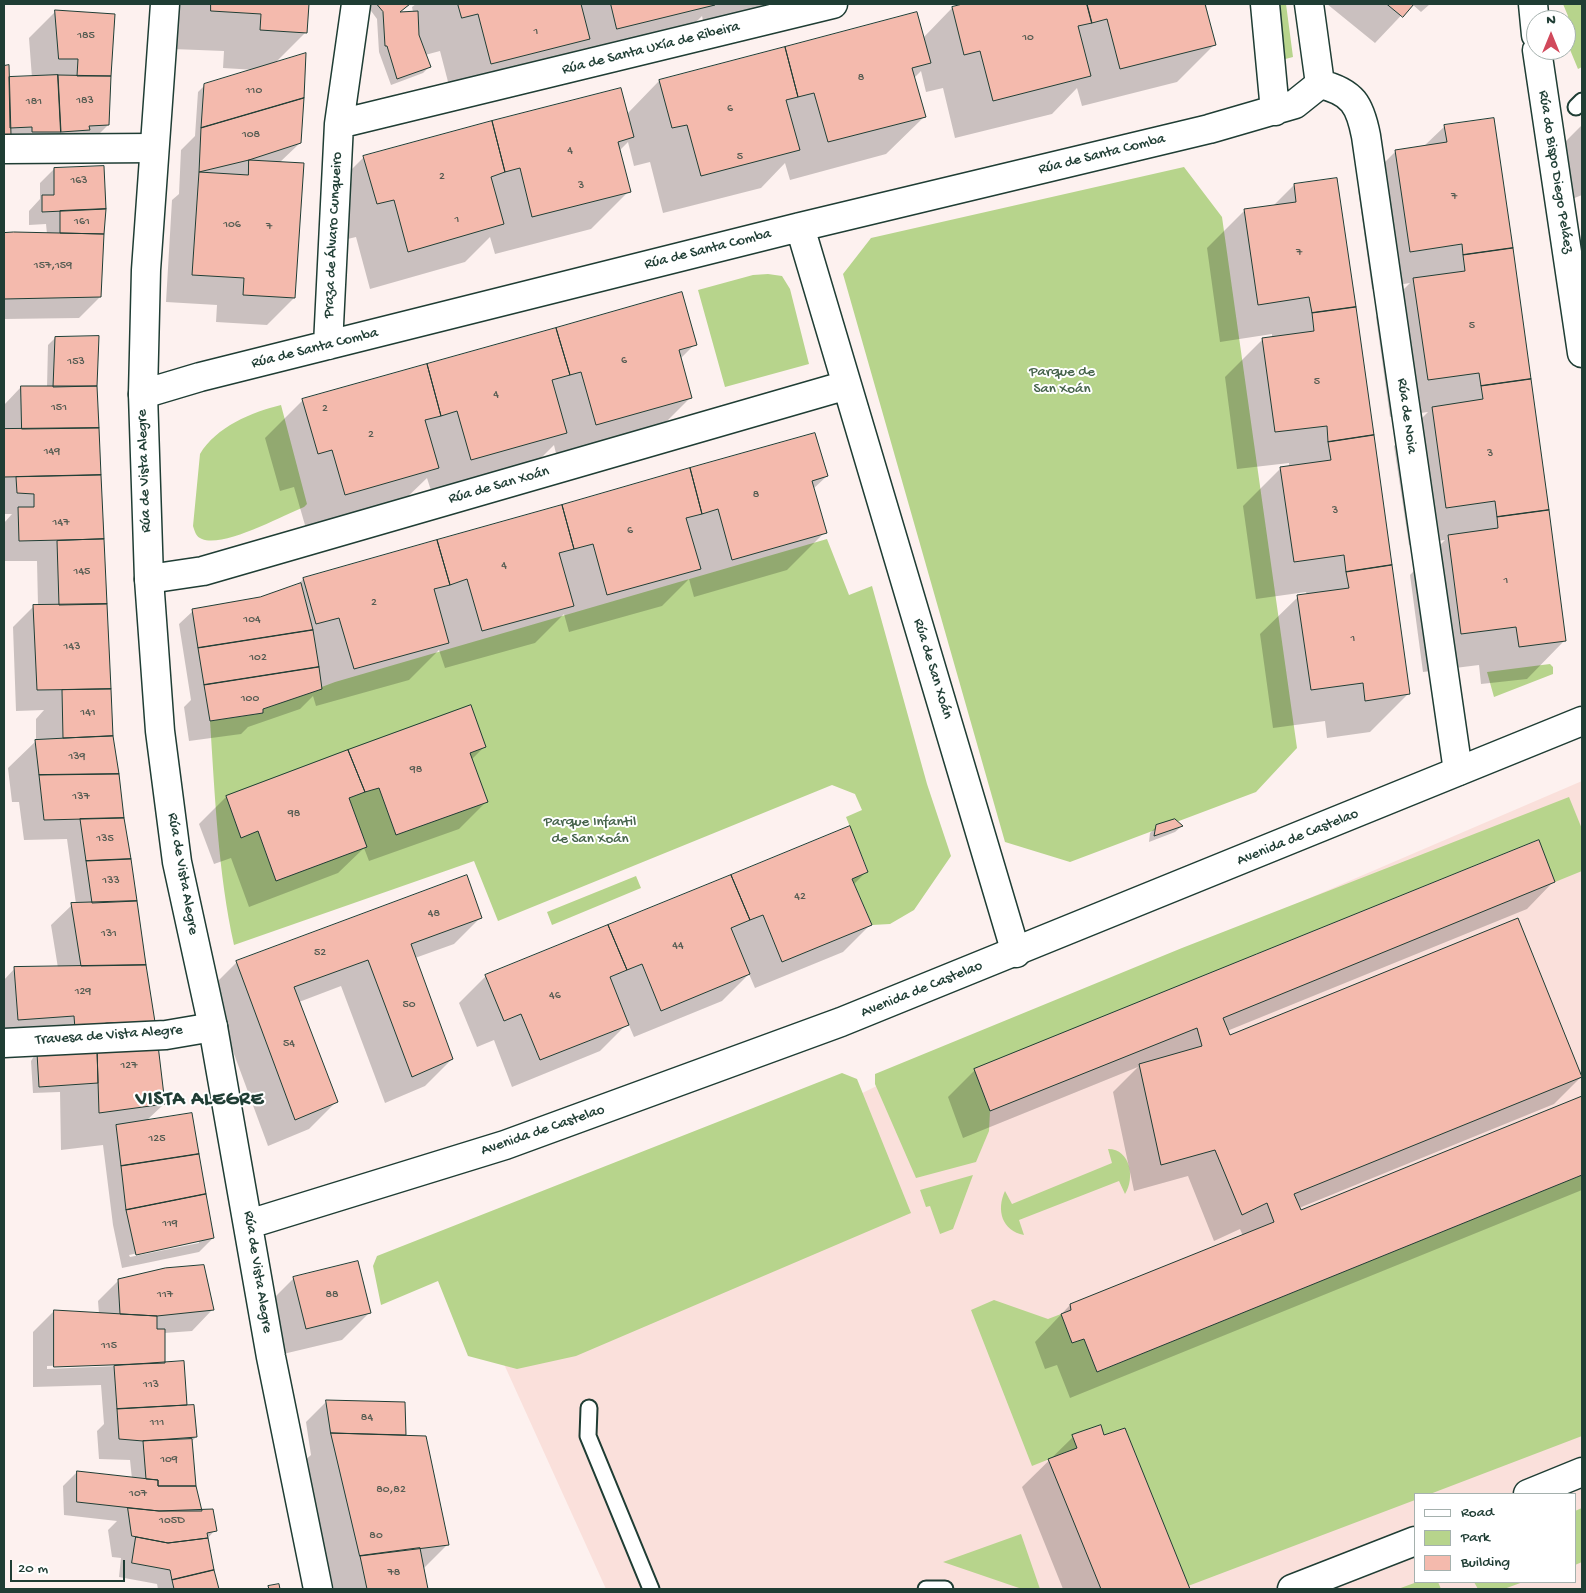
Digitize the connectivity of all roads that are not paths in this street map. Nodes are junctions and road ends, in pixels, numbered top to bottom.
1 (165, 4) edge
2 (356, 4) edge
3 (833, 4) edge
4 (1265, 4) edge
5 (1309, 4) edge
6 (1538, 60) edge
7 (1320, 84) junction
8 (1275, 111) junction
9 (339, 124) junction
10 (154, 148) junction
11 (4, 149) edge
12 (800, 227) junction
13 (328, 345) junction
14 (1582, 353) edge
15 (847, 385) junction
16 (143, 394) junction
17 (149, 579) junction
18 (1582, 721) edge
19 (1458, 771) junction
20 (1016, 953) junction
21 (213, 1027) junction
22 (4, 1042) edge
23 (249, 1224) junction
24 (589, 1408) dead end
25 (1582, 1472) edge
26 (1530, 1493) edge
27 (1414, 1541) edge
28 (318, 1589) edge
29 (651, 1589) edge
30 (926, 1589) edge
31 (945, 1589) edge
32 (1292, 1589) edge

1 - 10 street, Rúa de Vista Alegre
2 - 9 street, Praza de Álvaro Cunqueiro
3 - 9 street, Rúa de Santa Uxía de Ribeira
4 - 8 street
5 - 7 street
6 - 14 street, Rúa do Bispo Diego Peláez
7 - 8 street
7 - 19 street, Rúa de Noia
8 - 12 street, Rúa de Santa Comba
9 - 13 street, Praza de Álvaro Cunqueiro
10 - 11 street
10 - 16 street, Rúa de Vista Alegre
12 - 13 street, Rúa de Santa Comba
12 - 15 street, Rúa de San Xoán
13 - 16 street, Rúa de Santa Comba
15 - 17 street, Rúa de San Xoán
15 - 20 street, Rúa de San Xoán
16 - 17 street, Rúa de Vista Alegre
17 - 21 street, Rúa de Vista Alegre
18 - 19 street, Avenida de Castelao
19 - 20 street, Avenida de Castelao
20 - 23 street, Avenida de Castelao
21 - 22 street, Travesa de Vista Alegre
21 - 23 street, Rúa de Vista Alegre
23 - 28 street, Rúa de Vista Alegre
24 - 29 lane
25 - 26 street
27 - 32 street
30 - 31 lane

